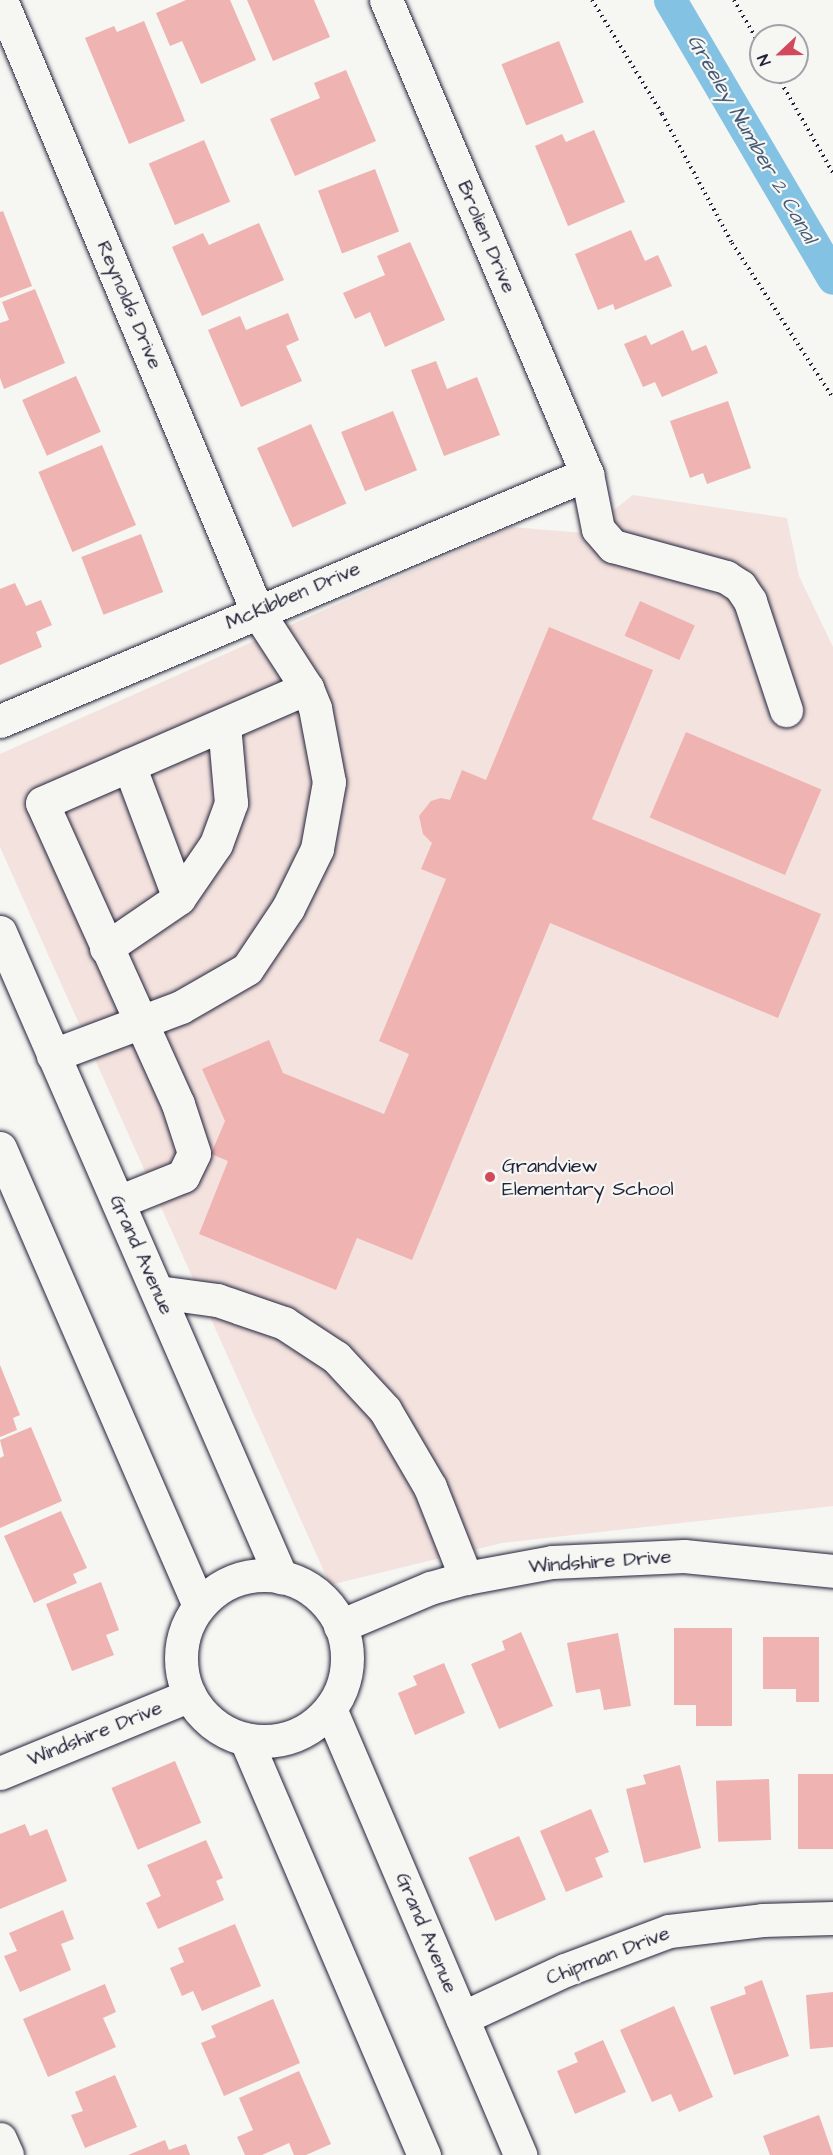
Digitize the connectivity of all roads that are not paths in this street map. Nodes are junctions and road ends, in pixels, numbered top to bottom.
1 (1, 0) edge
2 (386, 0) edge
3 (587, 474) junction
4 (257, 611) junction
5 (307, 688) junction
6 (786, 710) dead end
7 (0, 721) edge
8 (225, 724) junction
9 (129, 765) junction
10 (179, 898) junction
11 (0, 932) edge
12 (106, 948) junction
13 (139, 1023) junction
14 (53, 1055) junction
15 (0, 1148) edge
16 (118, 1202) junction
17 (158, 1292) junction
18 (833, 1571) edge
19 (281, 1577) junction
20 (466, 1578) junction
21 (199, 1605) junction
22 (340, 1626) junction
23 (190, 1695) junction
24 (332, 1711) junction
25 (246, 1740) junction
26 (0, 1773) edge
27 (833, 1918) edge
28 (462, 2019) junction
29 (0, 2139) edge
30 (7, 2155) edge
31 (424, 2155) edge
32 (520, 2155) edge

1 - 4 street, Reynolds Drive
2 - 3 street, Brolien Drive
3 - 4 street, McKibben Drive
3 - 6 street, Brolien Drive
4 - 5 street, Reynolds Drive
4 - 7 street, McKibben Drive
5 - 8 street
5 - 13 street, Reynolds Drive
8 - 9 street
8 - 10 street
9 - 10 street
9 - 12 street
10 - 12 street
11 - 14 street, Grand Avenue
12 - 13 street
13 - 14 street, Reynolds Drive
13 - 16 street
14 - 16 street, Grand Avenue
15 - 21 street
16 - 17 street, Grand Avenue
17 - 19 street, Grand Avenue
17 - 20 street
18 - 20 street, Windshire Drive
19 - 21 street
19 - 22 street
20 - 22 street, Windshire Drive
21 - 23 street
22 - 24 street
23 - 25 street
23 - 26 street, Windshire Drive
24 - 25 street
24 - 28 street, Grand Avenue
25 - 31 street
27 - 28 street, Chipman Drive
28 - 32 street, Grand Avenue
29 - 30 street

